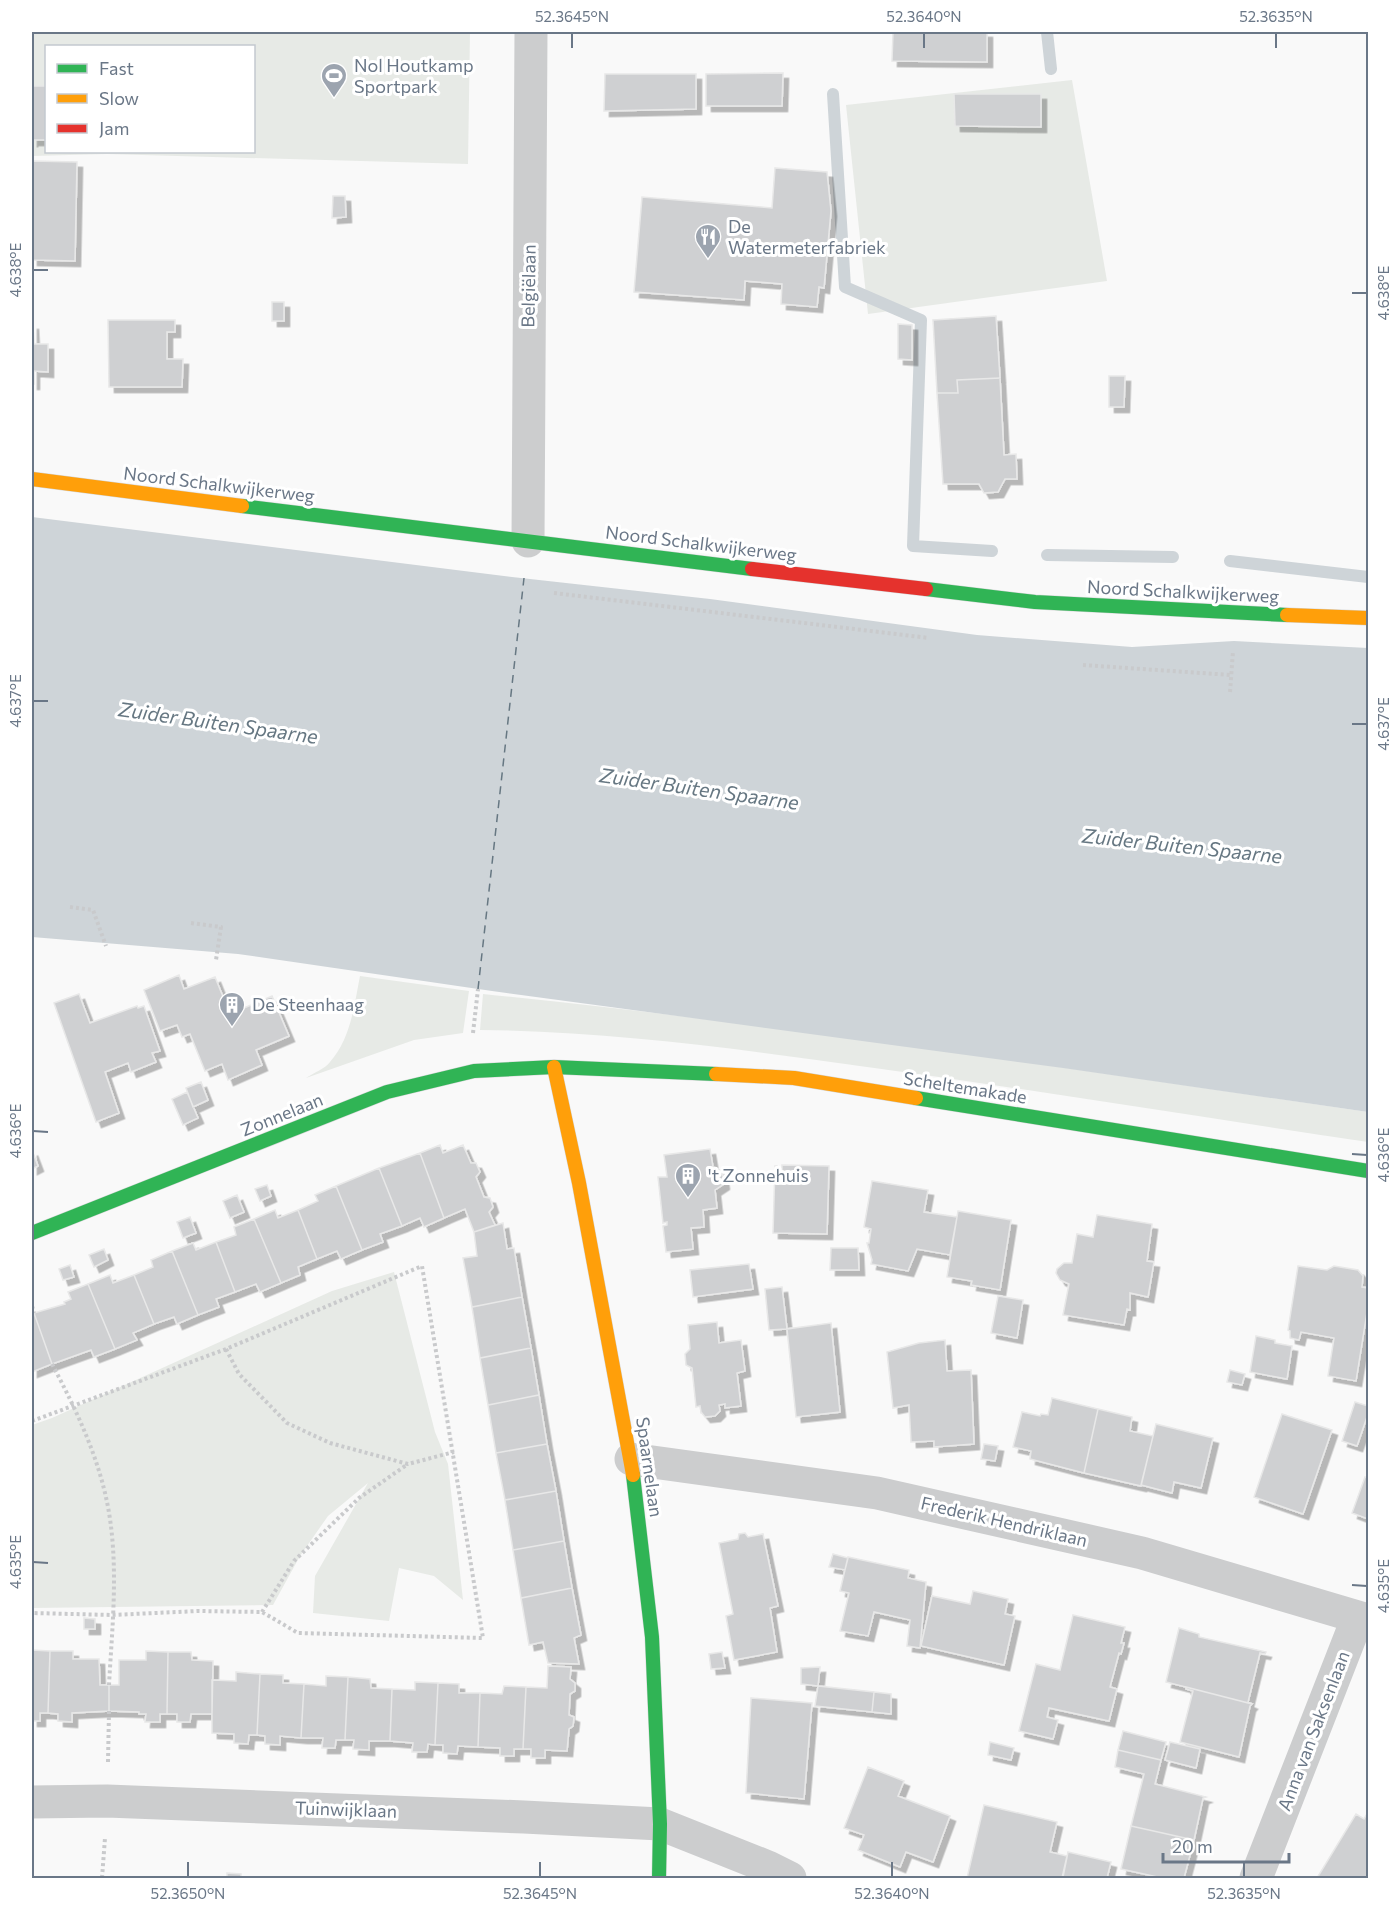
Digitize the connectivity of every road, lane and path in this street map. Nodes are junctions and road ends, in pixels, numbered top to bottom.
1 (531, 32) edge
2 (32, 479) edge
3 (528, 541) junction
4 (554, 593) dead end
5 (1368, 618) edge
6 (929, 638) dead end
7 (1234, 640) dead end
8 (1083, 665) dead end
9 (1232, 675) junction
10 (1230, 692) dead end
11 (70, 907) dead end
12 (191, 923) dead end
13 (106, 946) dead end
14 (216, 960) dead end
15 (554, 1067) junction
16 (1368, 1171) edge
17 (32, 1233) edge
18 (32, 1306) edge
19 (34, 1313) dead end
20 (226, 1349) junction
21 (52, 1364) dead end
22 (74, 1405) junction
23 (32, 1421) edge
24 (453, 1452) junction
25 (632, 1459) junction
26 (408, 1464) junction
27 (262, 1612) junction
28 (32, 1613) edge
29 (112, 1615) junction
30 (1363, 1618) edge
31 (110, 1685) dead end
32 (109, 1712) dead end
33 (107, 1801) junction
34 (32, 1802) edge
35 (660, 1824) junction
36 (659, 1878) edge
37 (790, 1878) edge
38 (1256, 1878) edge

1 - 3 street, Belgiëlaan
2 - 3 street, Noord Schalkwijkerweg
3 - 5 street, Noord Schalkwijkerweg
4 - 6 path
7 - 9 path
8 - 9 path
9 - 10 path
11 - 13 path
12 - 14 path
15 - 16 street, Scheltemakade
15 - 17 street, Zonnelaan
15 - 25 street, Spaarnelaan
18 - 19 path
20 - 22 path
20 - 24 path
20 - 26 path
21 - 22 path
22 - 23 path
22 - 29 path
24 - 26 path
24 - 27 path
25 - 30 street, Frederik Hendriklaan
25 - 35 street, Spaarnelaan
26 - 27 path
27 - 29 path
28 - 29 path
29 - 31 path
30 - 38 street, Anna van Saksenlaan
32 - 33 path
33 - 34 street, Tuinwijklaan
33 - 35 street, Tuinwijklaan
35 - 36 street, Spaarnelaan
35 - 37 street, Tuinwijklaan

